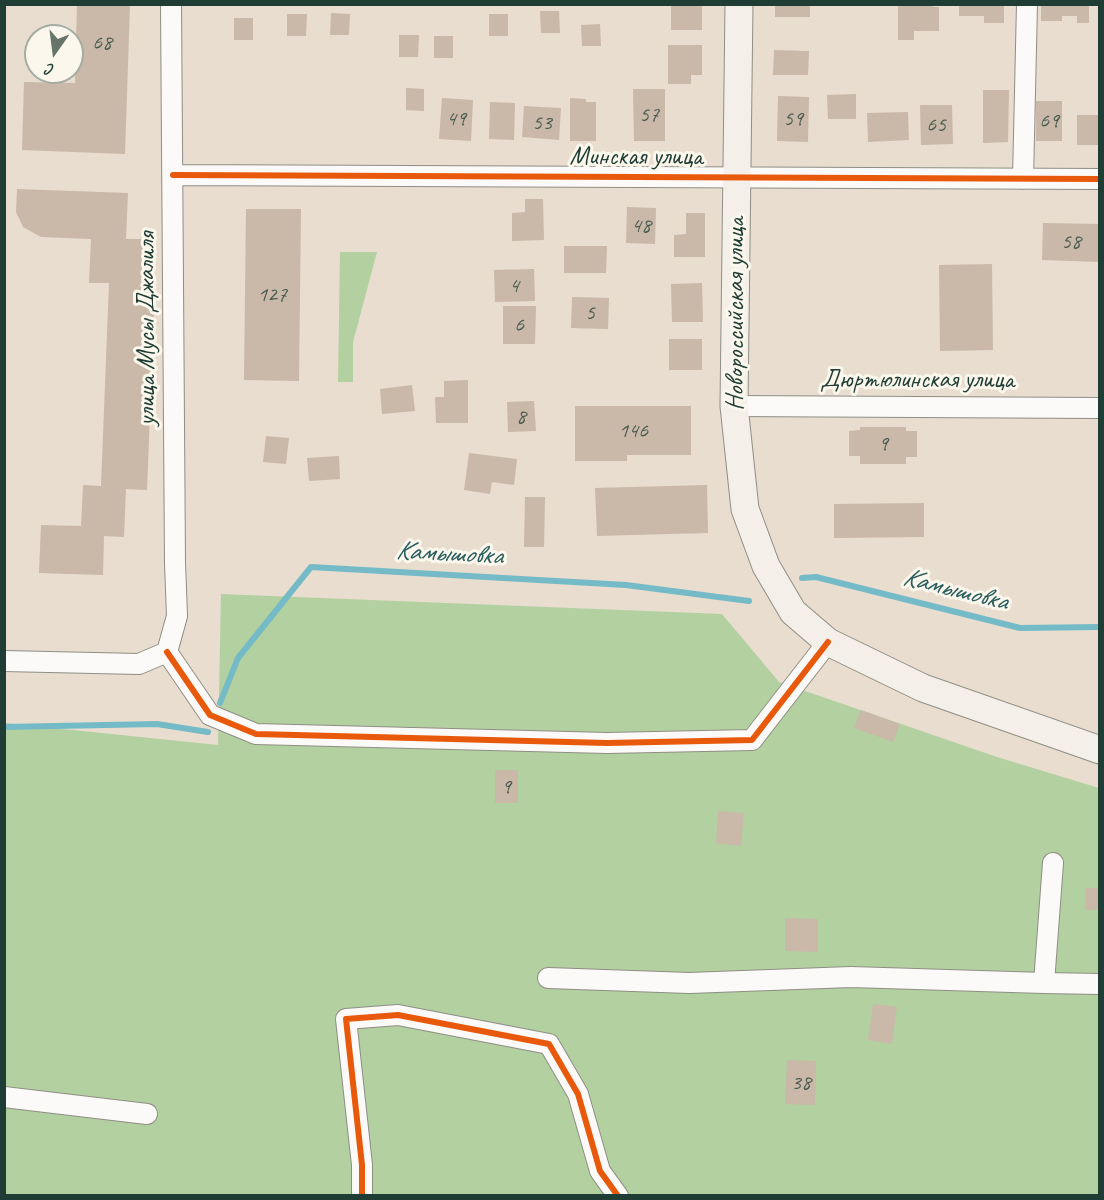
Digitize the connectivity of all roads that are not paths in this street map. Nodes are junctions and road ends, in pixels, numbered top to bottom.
1 (171, 4) edge
2 (739, 4) edge
3 (1027, 4) edge
4 (173, 175) junction
5 (737, 177) junction
6 (1023, 179) junction
7 (1100, 179) edge
8 (734, 406) junction
9 (1100, 408) edge
10 (828, 642) junction
11 (167, 652) junction
12 (4, 661) edge
13 (1100, 750) edge
14 (1053, 863) dead end
15 (548, 978) dead end
16 (1044, 983) junction
17 (1100, 984) edge
18 (4, 1097) edge
19 (147, 1114) dead end
20 (362, 1196) edge
21 (618, 1196) edge

1 - 4 street, улица Мусы Джалиля
2 - 5 main road, Новороссийская улица
3 - 6 street
4 - 5 street, Минская улица
4 - 11 street, улица Мусы Джалиля
5 - 6 street, Минская улица
5 - 8 main road, Новороссийская улица
6 - 7 street, Минская улица
8 - 9 street, Дюртюлинская улица
8 - 10 main road, Новороссийская улица
10 - 11 street
10 - 13 main road, Новороссийская улица
11 - 12 street
14 - 16 street
15 - 16 street
16 - 17 street
18 - 19 street
20 - 21 street

